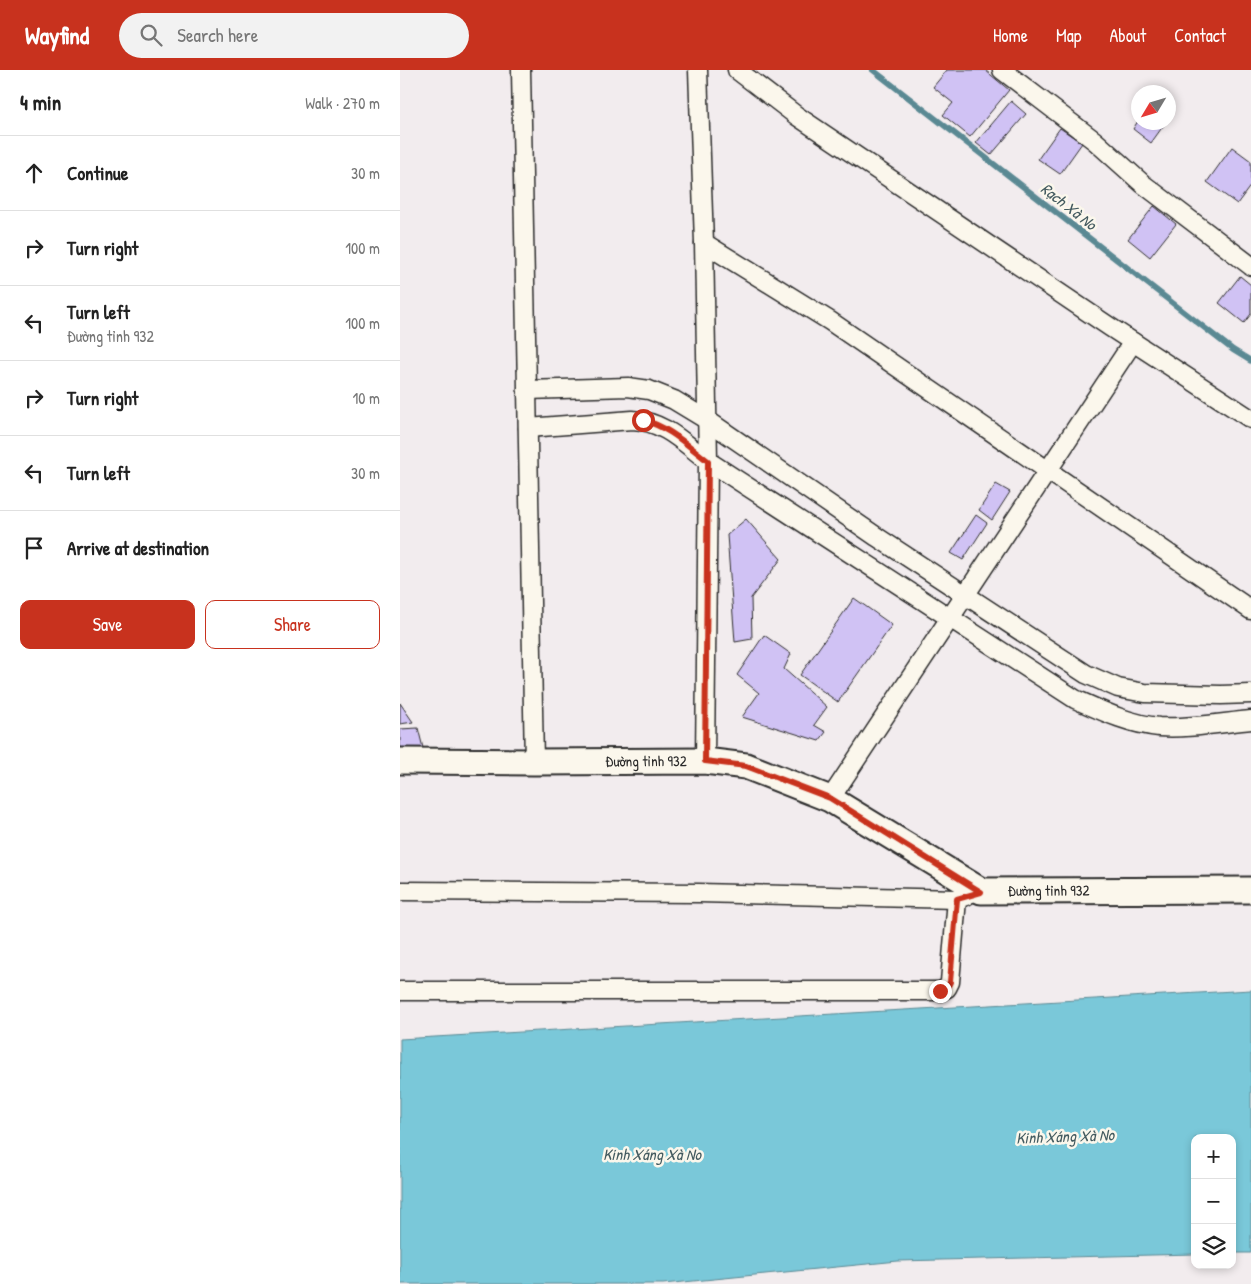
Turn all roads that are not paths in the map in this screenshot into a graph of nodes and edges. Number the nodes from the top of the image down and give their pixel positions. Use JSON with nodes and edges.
{"nodes":[{"id":1,"x":521,"y":70,"type":"edge"},
{"id":2,"x":698,"y":70,"type":"edge"},
{"id":3,"x":737,"y":70,"type":"edge"},
{"id":4,"x":1002,"y":70,"type":"edge"},
{"id":5,"x":704,"y":243,"type":"junction"},
{"id":6,"x":1251,"y":266,"type":"edge"},
{"id":7,"x":1133,"y":342,"type":"junction"},
{"id":8,"x":527,"y":390,"type":"junction"},
{"id":9,"x":1251,"y":419,"type":"edge"},
{"id":10,"x":707,"y":420,"type":"junction"},
{"id":11,"x":528,"y":428,"type":"junction"},
{"id":12,"x":708,"y":461,"type":"junction"},
{"id":13,"x":1048,"y":470,"type":"junction"},
{"id":14,"x":965,"y":595,"type":"junction"},
{"id":15,"x":1251,"y":610,"type":"edge"},
{"id":16,"x":949,"y":618,"type":"junction"},
{"id":17,"x":1251,"y":694,"type":"edge"},
{"id":18,"x":1251,"y":720,"type":"edge"},
{"id":19,"x":400,"y":761,"type":"edge"},
{"id":20,"x":705,"y":761,"type":"junction"},
{"id":21,"x":534,"y":762,"type":"junction"},
{"id":22,"x":830,"y":798,"type":"junction"},
{"id":23,"x":1251,"y":890,"type":"edge"},
{"id":24,"x":400,"y":891,"type":"edge"},
{"id":25,"x":981,"y":892,"type":"junction"},
{"id":26,"x":957,"y":899,"type":"junction"},
{"id":27,"x":400,"y":991,"type":"edge"}],
"edges":[{"from":1,"to":8,"type":"street"},
{"from":2,"to":5,"type":"street"},
{"from":3,"to":7,"type":"street"},
{"from":4,"to":6,"type":"street"},
{"from":5,"to":10,"type":"street"},
{"from":5,"to":13,"type":"street"},
{"from":7,"to":9,"type":"street"},
{"from":7,"to":13,"type":"street"},
{"from":8,"to":10,"type":"street"},
{"from":8,"to":11,"type":"street"},
{"from":10,"to":12,"type":"street"},
{"from":10,"to":14,"type":"street"},
{"from":11,"to":12,"type":"street"},
{"from":11,"to":21,"type":"street"},
{"from":12,"to":16,"type":"street"},
{"from":12,"to":20,"type":"street"},
{"from":13,"to":14,"type":"street"},
{"from":13,"to":15,"type":"street"},
{"from":14,"to":16,"type":"street"},
{"from":14,"to":17,"type":"street"},
{"from":16,"to":18,"type":"street"},
{"from":16,"to":22,"type":"street"},
{"from":19,"to":21,"type":"main road","name":"Đường tỉnh 932"},
{"from":20,"to":21,"type":"main road","name":"Đường tỉnh 932"},
{"from":20,"to":22,"type":"main road","name":"Đường tỉnh 932"},
{"from":22,"to":25,"type":"main road","name":"Đường tỉnh 932"},
{"from":23,"to":25,"type":"main road","name":"Đường tỉnh 932"},
{"from":24,"to":26,"type":"street"},
{"from":25,"to":26,"type":"street"},
{"from":26,"to":27,"type":"street"}]}
